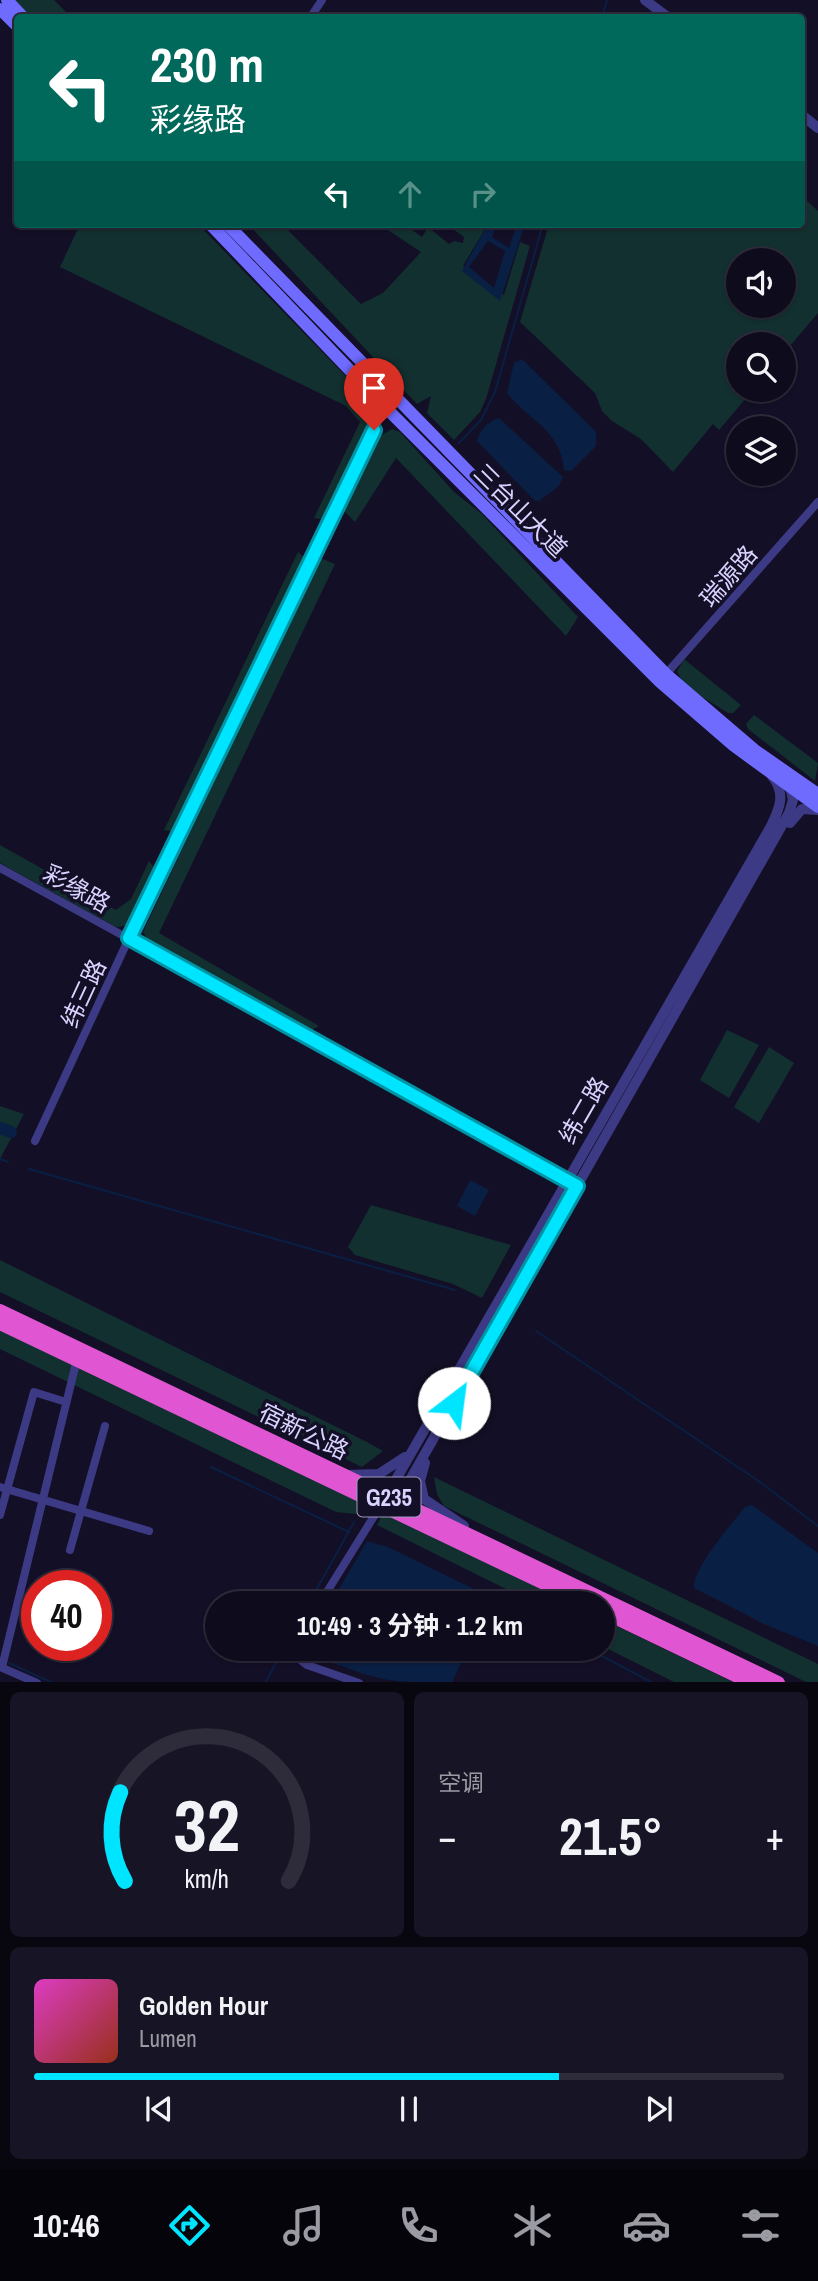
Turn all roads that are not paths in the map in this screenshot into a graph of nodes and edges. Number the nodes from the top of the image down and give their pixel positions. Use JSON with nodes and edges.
{"nodes":[{"id":1,"x":7,"y":0,"type":"edge"},
{"id":2,"x":645,"y":0,"type":"edge"},
{"id":3,"x":0,"y":9,"type":"edge"},
{"id":4,"x":20,"y":14,"type":"edge"},
{"id":5,"x":663,"y":14,"type":"edge"},
{"id":6,"x":14,"y":23,"type":"edge"},
{"id":7,"x":214,"y":228,"type":"edge"},
{"id":8,"x":231,"y":228,"type":"edge"},
{"id":9,"x":385,"y":407,"type":"junction"},
{"id":10,"x":818,"y":502,"type":"edge"},
{"id":11,"x":666,"y":674,"type":"junction"},
{"id":12,"x":774,"y":770,"type":"junction"},
{"id":13,"x":791,"y":788,"type":"junction"},
{"id":14,"x":818,"y":794,"type":"edge"},
{"id":15,"x":818,"y":809,"type":"edge"},
{"id":16,"x":0,"y":868,"type":"edge"},
{"id":17,"x":744,"y":892,"type":"junction"},
{"id":18,"x":129,"y":938,"type":"junction"},
{"id":19,"x":35,"y":1141,"type":"dead end"},
{"id":20,"x":572,"y":1183,"type":"junction"},
{"id":21,"x":0,"y":1311,"type":"edge"},
{"id":22,"x":0,"y":1323,"type":"edge"},
{"id":23,"x":78,"y":1354,"type":"junction"},
{"id":24,"x":66,"y":1402,"type":"junction"},
{"id":25,"x":433,"y":1414,"type":"junction"},
{"id":26,"x":104,"y":1426,"type":"dead end"},
{"id":27,"x":437,"y":1434,"type":"junction"},
{"id":28,"x":342,"y":1474,"type":"junction"},
{"id":29,"x":3,"y":1488,"type":"edge"},
{"id":30,"x":43,"y":1499,"type":"junction"},
{"id":31,"x":389,"y":1501,"type":"junction"},
{"id":32,"x":80,"y":1510,"type":"junction"},
{"id":33,"x":0,"y":1515,"type":"edge"},
{"id":34,"x":149,"y":1531,"type":"dead end"},
{"id":35,"x":70,"y":1550,"type":"dead end"},
{"id":36,"x":530,"y":1564,"type":"junction"},
{"id":37,"x":328,"y":1591,"type":"edge"},
{"id":38,"x":563,"y":1591,"type":"edge"},
{"id":39,"x":615,"y":1617,"type":"edge"},
{"id":40,"x":302,"y":1661,"type":"edge"},
{"id":41,"x":1,"y":1667,"type":"edge"},
{"id":42,"x":37,"y":1682,"type":"edge"},
{"id":43,"x":359,"y":1682,"type":"edge"},
{"id":44,"x":752,"y":1682,"type":"edge"},
{"id":45,"x":778,"y":1682,"type":"edge"}],
"edges":[{"from":1,"to":4,"type":"main road"},
{"from":2,"to":5,"type":"street"},
{"from":3,"to":6,"type":"main road"},
{"from":7,"to":9,"type":"main road","name":"三台山大道"},
{"from":8,"to":11,"type":"main road","name":"三台山大道"},
{"from":9,"to":12,"type":"main road","name":"三台山大道"},
{"from":9,"to":18,"type":"street","name":"纬三路"},
{"from":10,"to":11,"type":"street","name":"瑞源路"},
{"from":11,"to":12,"type":"main road","name":"三台山大道"},
{"from":12,"to":13,"type":"main road","name":"三台山大道"},
{"from":12,"to":14,"type":"main road","name":"三台山大道"},
{"from":12,"to":20,"type":"street","name":"纬二路"},
{"from":13,"to":15,"type":"main road","name":"三台山大道"},
{"from":13,"to":17,"type":"street","name":"纬二路"},
{"from":15,"to":17,"type":"street"},
{"from":16,"to":18,"type":"street","name":"彩缘路"},
{"from":17,"to":20,"type":"street","name":"纬二路"},
{"from":18,"to":19,"type":"street","name":"纬三路"},
{"from":18,"to":20,"type":"street","name":"彩缘路"},
{"from":20,"to":25,"type":"street","name":"纬二路"},
{"from":20,"to":27,"type":"street","name":"纬二路"},
{"from":21,"to":23,"type":"highway","name":"宿新公路","number":"G235"},
{"from":22,"to":23,"type":"highway","name":"宿新公路","number":"G235"},
{"from":23,"to":24,"type":"street"},
{"from":23,"to":28,"type":"highway","name":"宿新公路","number":"G235"},
{"from":23,"to":31,"type":"highway","name":"宿新公路","number":"G235"},
{"from":24,"to":29,"type":"street"},
{"from":24,"to":30,"type":"street"},
{"from":25,"to":28,"type":"street"},
{"from":25,"to":31,"type":"street","name":"纬二路"},
{"from":26,"to":32,"type":"street"},
{"from":27,"to":31,"type":"street","name":"纬二路"},
{"from":27,"to":36,"type":"street"},
{"from":28,"to":31,"type":"highway","name":"宿新公路","number":"G235"},
{"from":29,"to":30,"type":"street"},
{"from":29,"to":33,"type":"street"},
{"from":30,"to":32,"type":"street"},
{"from":30,"to":41,"type":"street"},
{"from":31,"to":36,"type":"highway","name":"宿新公路","number":"G235"},
{"from":31,"to":37,"type":"street"},
{"from":31,"to":38,"type":"highway","name":"宿新公路","number":"G235"},
{"from":32,"to":34,"type":"street"},
{"from":32,"to":35,"type":"street"},
{"from":36,"to":45,"type":"highway","name":"宿新公路","number":"G235"},
{"from":39,"to":44,"type":"highway"},
{"from":40,"to":43,"type":"street"},
{"from":41,"to":42,"type":"street"}]}
